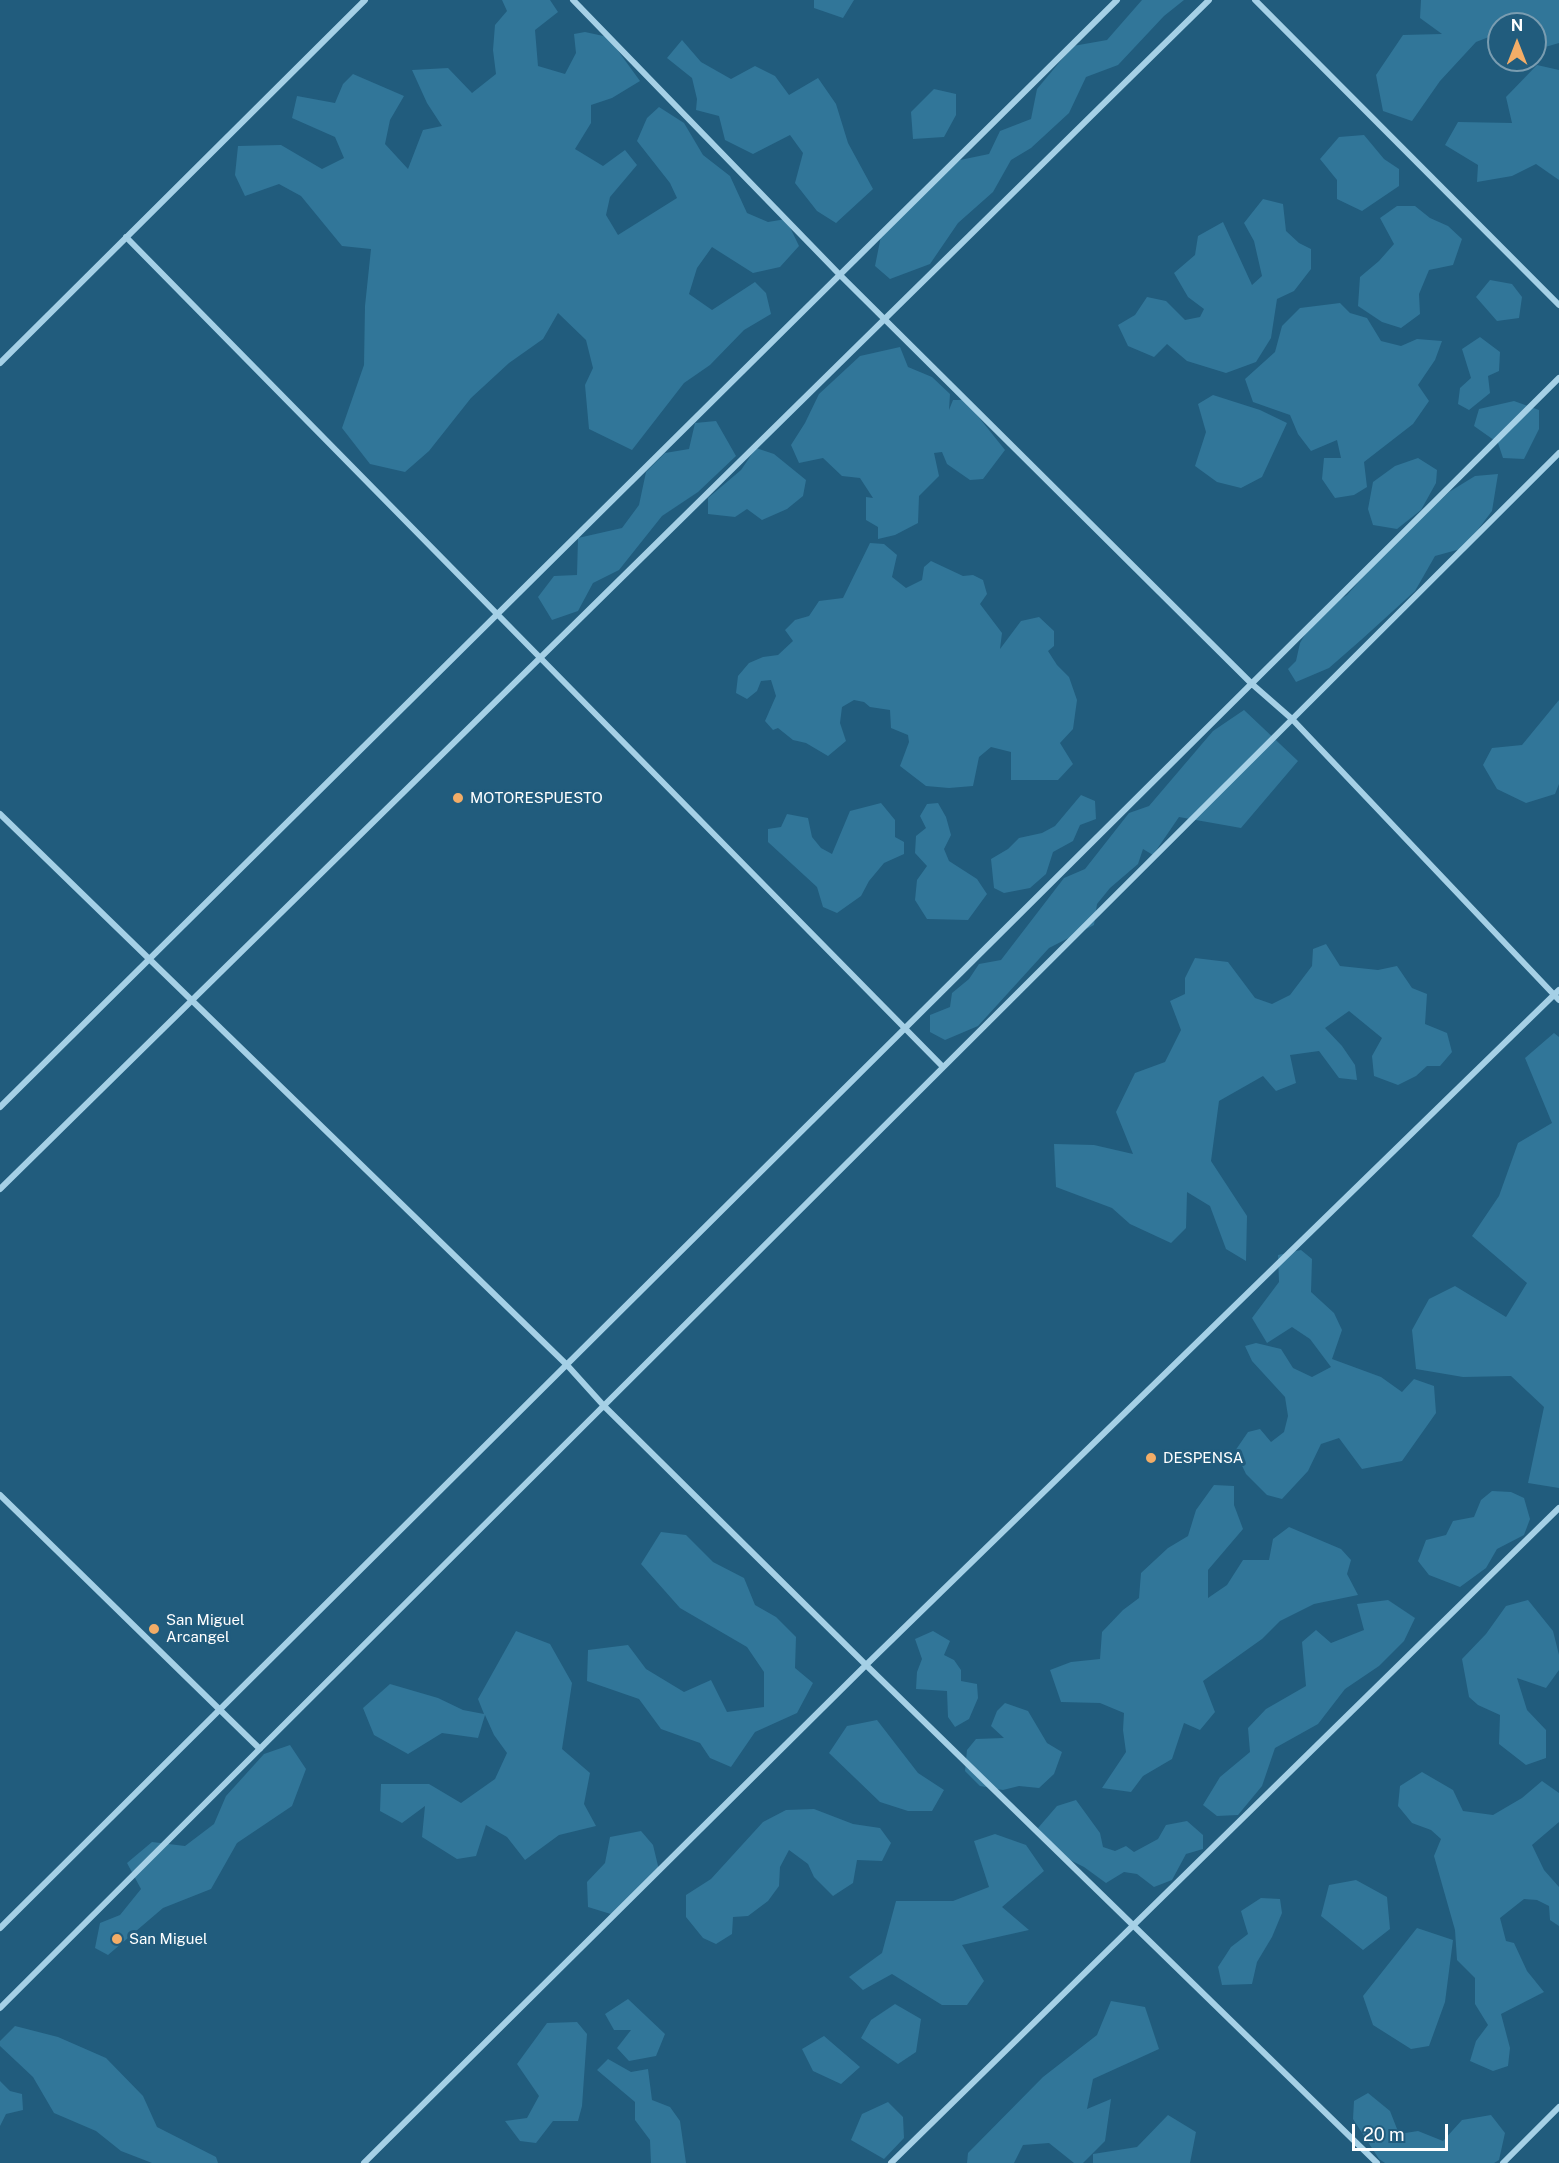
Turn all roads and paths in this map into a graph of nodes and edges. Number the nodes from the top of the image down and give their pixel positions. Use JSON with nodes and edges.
{"nodes":[{"id":1,"x":365,"y":0,"type":"edge"},
{"id":2,"x":573,"y":0,"type":"edge"},
{"id":3,"x":1117,"y":0,"type":"edge"},
{"id":4,"x":1209,"y":0,"type":"edge"},
{"id":5,"x":1255,"y":0,"type":"edge"},
{"id":6,"x":126,"y":237,"type":"junction"},
{"id":7,"x":839,"y":274,"type":"junction"},
{"id":8,"x":1559,"y":305,"type":"edge"},
{"id":9,"x":885,"y":318,"type":"junction"},
{"id":10,"x":0,"y":363,"type":"edge"},
{"id":11,"x":1559,"y":378,"type":"edge"},
{"id":12,"x":1559,"y":453,"type":"edge"},
{"id":13,"x":496,"y":615,"type":"junction"},
{"id":14,"x":539,"y":658,"type":"junction"},
{"id":15,"x":1252,"y":684,"type":"junction"},
{"id":16,"x":1292,"y":719,"type":"junction"},
{"id":17,"x":0,"y":814,"type":"edge"},
{"id":18,"x":150,"y":959,"type":"junction"},
{"id":19,"x":1557,"y":995,"type":"edge"},
{"id":20,"x":191,"y":1001,"type":"junction"},
{"id":21,"x":905,"y":1029,"type":"junction"},
{"id":22,"x":944,"y":1067,"type":"junction"},
{"id":23,"x":0,"y":1107,"type":"edge"},
{"id":24,"x":0,"y":1189,"type":"edge"},
{"id":25,"x":567,"y":1365,"type":"junction"},
{"id":26,"x":604,"y":1406,"type":"junction"},
{"id":27,"x":0,"y":1495,"type":"edge"},
{"id":28,"x":1559,"y":1508,"type":"edge"},
{"id":29,"x":866,"y":1665,"type":"junction"},
{"id":30,"x":220,"y":1710,"type":"junction"},
{"id":31,"x":260,"y":1749,"type":"junction"},
{"id":32,"x":1132,"y":1927,"type":"junction"},
{"id":33,"x":0,"y":1928,"type":"edge"},
{"id":34,"x":0,"y":2008,"type":"edge"},
{"id":35,"x":1559,"y":2107,"type":"edge"},
{"id":36,"x":364,"y":2163,"type":"edge"},
{"id":37,"x":891,"y":2163,"type":"edge"},
{"id":38,"x":1377,"y":2163,"type":"edge"},
{"id":39,"x":1503,"y":2163,"type":"edge"}],
"edges":[{"from":1,"to":6,"type":"street"},
{"from":2,"to":7,"type":"street"},
{"from":3,"to":7,"type":"street"},
{"from":4,"to":9,"type":"street"},
{"from":5,"to":8,"type":"street"},
{"from":6,"to":10,"type":"street"},
{"from":6,"to":13,"type":"street"},
{"from":7,"to":9,"type":"street"},
{"from":7,"to":13,"type":"street"},
{"from":9,"to":14,"type":"street"},
{"from":9,"to":15,"type":"street"},
{"from":11,"to":15,"type":"street"},
{"from":12,"to":16,"type":"street"},
{"from":13,"to":14,"type":"street"},
{"from":13,"to":18,"type":"street"},
{"from":14,"to":20,"type":"street"},
{"from":14,"to":21,"type":"street"},
{"from":15,"to":16,"type":"street"},
{"from":15,"to":21,"type":"street"},
{"from":16,"to":19,"type":"street"},
{"from":16,"to":22,"type":"street"},
{"from":17,"to":18,"type":"street"},
{"from":18,"to":20,"type":"street"},
{"from":18,"to":23,"type":"street"},
{"from":19,"to":29,"type":"street"},
{"from":20,"to":24,"type":"street"},
{"from":20,"to":25,"type":"street"},
{"from":21,"to":22,"type":"street"},
{"from":21,"to":25,"type":"street"},
{"from":22,"to":26,"type":"street"},
{"from":25,"to":26,"type":"street"},
{"from":25,"to":30,"type":"street"},
{"from":26,"to":29,"type":"street"},
{"from":26,"to":31,"type":"street"},
{"from":27,"to":30,"type":"street"},
{"from":28,"to":32,"type":"street"},
{"from":29,"to":32,"type":"street"},
{"from":29,"to":36,"type":"street"},
{"from":30,"to":31,"type":"street"},
{"from":30,"to":33,"type":"street"},
{"from":31,"to":34,"type":"street"},
{"from":32,"to":37,"type":"street"},
{"from":32,"to":38,"type":"street"},
{"from":35,"to":39,"type":"street"}]}
